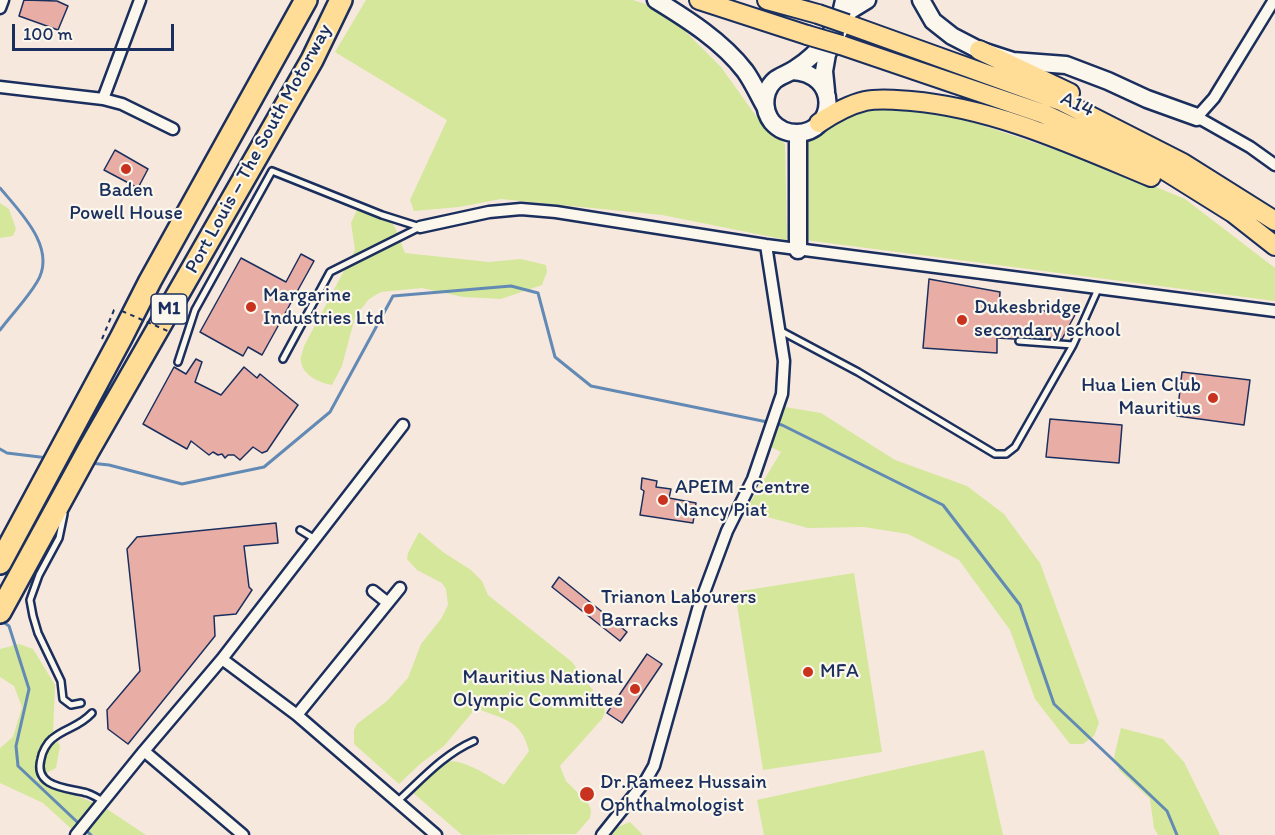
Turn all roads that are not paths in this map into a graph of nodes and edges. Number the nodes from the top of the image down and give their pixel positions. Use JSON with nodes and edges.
{"nodes":[{"id":1,"x":3,"y":0,"type":"edge"},
{"id":2,"x":140,"y":0,"type":"edge"},
{"id":3,"x":292,"y":0,"type":"edge"},
{"id":4,"x":306,"y":0,"type":"edge"},
{"id":5,"x":341,"y":0,"type":"edge"},
{"id":6,"x":352,"y":0,"type":"edge"},
{"id":7,"x":656,"y":0,"type":"edge"},
{"id":8,"x":699,"y":0,"type":"edge"},
{"id":9,"x":766,"y":0,"type":"edge"},
{"id":10,"x":844,"y":0,"type":"edge"},
{"id":11,"x":867,"y":0,"type":"edge"},
{"id":12,"x":921,"y":0,"type":"edge"},
{"id":13,"x":1274,"y":0,"type":"edge"},
{"id":14,"x":0,"y":8,"type":"edge"},
{"id":15,"x":1275,"y":10,"type":"edge"},
{"id":16,"x":979,"y":50,"type":"junction"},
{"id":17,"x":312,"y":60,"type":"junction"},
{"id":18,"x":792,"y":71,"type":"junction"},
{"id":19,"x":257,"y":85,"type":"junction"},
{"id":20,"x":0,"y":87,"type":"edge"},
{"id":21,"x":826,"y":91,"type":"junction"},
{"id":22,"x":103,"y":99,"type":"junction"},
{"id":23,"x":766,"y":108,"type":"junction"},
{"id":24,"x":1202,"y":119,"type":"junction"},
{"id":25,"x":819,"y":123,"type":"junction"},
{"id":26,"x":173,"y":129,"type":"dead end"},
{"id":27,"x":798,"y":133,"type":"junction"},
{"id":28,"x":1183,"y":163,"type":"junction"},
{"id":29,"x":1275,"y":165,"type":"edge"},
{"id":30,"x":1209,"y":198,"type":"junction"},
{"id":31,"x":1275,"y":221,"type":"edge"},
{"id":32,"x":420,"y":227,"type":"junction"},
{"id":33,"x":766,"y":245,"type":"junction"},
{"id":34,"x":1275,"y":246,"type":"edge"},
{"id":35,"x":798,"y":250,"type":"junction"},
{"id":36,"x":1098,"y":289,"type":"junction"},
{"id":37,"x":1275,"y":311,"type":"edge"},
{"id":38,"x":780,"y":330,"type":"junction"},
{"id":39,"x":1019,"y":341,"type":"dead end"},
{"id":40,"x":1073,"y":345,"type":"junction"},
{"id":41,"x":283,"y":359,"type":"dead end"},
{"id":42,"x":178,"y":362,"type":"dead end"},
{"id":43,"x":403,"y":425,"type":"dead end"},
{"id":44,"x":71,"y":483,"type":"junction"},
{"id":45,"x":300,"y":530,"type":"dead end"},
{"id":46,"x":315,"y":539,"type":"junction"},
{"id":47,"x":0,"y":563,"type":"edge"},
{"id":48,"x":400,"y":588,"type":"dead end"},
{"id":49,"x":373,"y":591,"type":"dead end"},
{"id":50,"x":388,"y":603,"type":"junction"},
{"id":51,"x":1,"y":610,"type":"edge"},
{"id":52,"x":222,"y":659,"type":"junction"},
{"id":53,"x":81,"y":703,"type":"dead end"},
{"id":54,"x":92,"y":713,"type":"dead end"},
{"id":55,"x":297,"y":715,"type":"junction"},
{"id":56,"x":474,"y":741,"type":"dead end"},
{"id":57,"x":144,"y":751,"type":"junction"},
{"id":58,"x":397,"y":803,"type":"junction"},
{"id":59,"x":101,"y":805,"type":"junction"},
{"id":60,"x":76,"y":835,"type":"edge"},
{"id":61,"x":243,"y":835,"type":"edge"},
{"id":62,"x":436,"y":835,"type":"edge"},
{"id":63,"x":602,"y":835,"type":"edge"}],
"edges":[{"from":1,"to":14,"type":"street"},
{"from":2,"to":22,"type":"street"},
{"from":3,"to":19,"type":"highway"},
{"from":4,"to":19,"type":"highway","name":"Port Louis – The South Motorway","number":"M1"},
{"from":5,"to":17,"type":"highway","name":"Port Louis – The South Motorway","number":"M1"},
{"from":6,"to":17,"type":"highway"},
{"from":7,"to":23,"type":"street"},
{"from":8,"to":30,"type":"main road","name":"A14","bridge":true},
{"from":9,"to":28,"type":"main road","name":"A14","bridge":true},
{"from":10,"to":18,"type":"street"},
{"from":11,"to":21,"type":"street"},
{"from":12,"to":16,"type":"street"},
{"from":13,"to":24,"type":"street"},
{"from":15,"to":24,"type":"street"},
{"from":16,"to":24,"type":"street"},
{"from":16,"to":28,"type":"main road"},
{"from":17,"to":44,"type":"highway","name":"Port Louis – The South Motorway","number":"M1"},
{"from":18,"to":21,"type":"street"},
{"from":18,"to":23,"type":"street"},
{"from":19,"to":47,"type":"highway","name":"Port Louis – The South Motorway","number":"M1"},
{"from":20,"to":22,"type":"street"},
{"from":21,"to":25,"type":"street"},
{"from":22,"to":26,"type":"street"},
{"from":23,"to":27,"type":"street"},
{"from":24,"to":29,"type":"street"},
{"from":25,"to":27,"type":"street"},
{"from":25,"to":30,"type":"main road"},
{"from":27,"to":35,"type":"street"},
{"from":28,"to":31,"type":"main road","name":"A14"},
{"from":30,"to":34,"type":"main road","name":"A14"},
{"from":32,"to":33,"type":"street"},
{"from":32,"to":41,"type":"lane"},
{"from":32,"to":42,"type":"lane"},
{"from":33,"to":35,"type":"street"},
{"from":33,"to":38,"type":"street"},
{"from":35,"to":36,"type":"street"},
{"from":36,"to":37,"type":"street"},
{"from":36,"to":40,"type":"lane"},
{"from":38,"to":40,"type":"lane"},
{"from":38,"to":63,"type":"street"},
{"from":39,"to":40,"type":"lane"},
{"from":43,"to":46,"type":"street"},
{"from":44,"to":51,"type":"highway","name":"Port Louis – The South Motorway","number":"M1"},
{"from":44,"to":53,"type":"lane"},
{"from":45,"to":46,"type":"lane"},
{"from":46,"to":52,"type":"street"},
{"from":48,"to":50,"type":"street"},
{"from":49,"to":50,"type":"street"},
{"from":50,"to":55,"type":"street"},
{"from":52,"to":55,"type":"street"},
{"from":52,"to":57,"type":"street"},
{"from":54,"to":59,"type":"lane"},
{"from":55,"to":58,"type":"street"},
{"from":56,"to":58,"type":"lane"},
{"from":57,"to":59,"type":"street"},
{"from":57,"to":61,"type":"street"},
{"from":58,"to":62,"type":"street"},
{"from":59,"to":60,"type":"street"}]}
